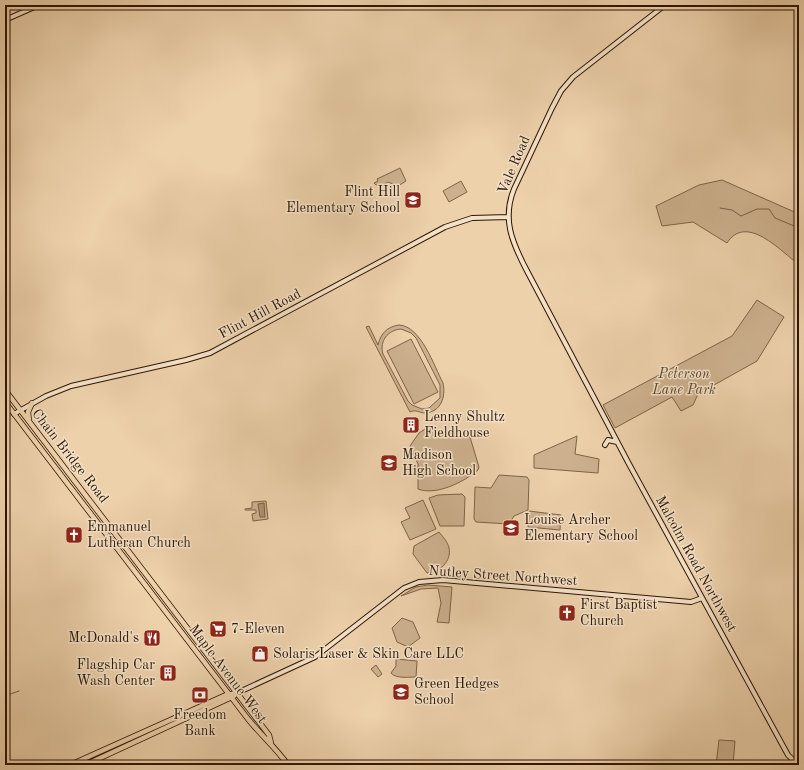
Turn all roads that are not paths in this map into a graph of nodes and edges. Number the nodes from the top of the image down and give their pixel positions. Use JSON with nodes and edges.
{"nodes":[{"id":1,"x":39,"y":5,"type":"edge"},
{"id":2,"x":665,"y":5,"type":"edge"},
{"id":3,"x":5,"y":20,"type":"edge"},
{"id":4,"x":508,"y":217,"type":"junction"},
{"id":5,"x":579,"y":371,"type":"joint"},
{"id":6,"x":5,"y":390,"type":"edge"},
{"id":7,"x":5,"y":402,"type":"edge"},
{"id":8,"x":32,"y":403,"type":"junction"},
{"id":9,"x":20,"y":410,"type":"junction"},
{"id":10,"x":14,"y":414,"type":"junction"},
{"id":11,"x":30,"y":422,"type":"junction"},
{"id":12,"x":617,"y":442,"type":"junction"},
{"id":13,"x":605,"y":445,"type":"dead end"},
{"id":14,"x":702,"y":598,"type":"junction"},
{"id":15,"x":176,"y":611,"type":"joint"},
{"id":16,"x":170,"y":615,"type":"joint"},
{"id":17,"x":237,"y":693,"type":"junction"},
{"id":18,"x":231,"y":696,"type":"junction"},
{"id":19,"x":271,"y":743,"type":"junction"},
{"id":20,"x":70,"y":765,"type":"edge"},
{"id":21,"x":85,"y":765,"type":"edge"},
{"id":22,"x":288,"y":765,"type":"edge"},
{"id":23,"x":798,"y":765,"type":"edge"}],
"edges":[{"from":1,"to":3,"type":"street"},
{"from":2,"to":4,"type":"street","name":"Vale Road"},
{"from":4,"to":5,"type":"street","name":"Vale Road"},
{"from":4,"to":8,"type":"street","name":"Flint Hill Road"},
{"from":5,"to":12,"type":"street","name":"Malcolm Road Northwest"},
{"from":6,"to":9,"type":"main road","name":"Chain Bridge Road"},
{"from":7,"to":10,"type":"main road","name":"Chain Bridge Road"},
{"from":8,"to":9,"type":"street","name":"Flint Hill Road"},
{"from":8,"to":11,"type":"main road"},
{"from":9,"to":10,"type":"street","name":"Flint Hill Road"},
{"from":9,"to":11,"type":"main road","name":"Chain Bridge Road"},
{"from":10,"to":16,"type":"main road","name":"Chain Bridge Road"},
{"from":11,"to":15,"type":"main road","name":"Chain Bridge Road"},
{"from":12,"to":13,"type":"street"},
{"from":12,"to":14,"type":"street","name":"Malcolm Road Northwest"},
{"from":14,"to":17,"type":"street","name":"Nutley Street Northwest"},
{"from":14,"to":23,"type":"street","name":"Malcolm Road Northwest"},
{"from":15,"to":17,"type":"main road","name":"Maple Avenue West"},
{"from":16,"to":18,"type":"main road","name":"Maple Avenue West"},
{"from":17,"to":18,"type":"main road"},
{"from":17,"to":19,"type":"main road","name":"Maple Avenue West"},
{"from":18,"to":19,"type":"main road","name":"Maple Avenue West"},
{"from":18,"to":20,"type":"main road"},
{"from":18,"to":21,"type":"main road"},
{"from":19,"to":22,"type":"main road","name":"Maple Avenue West"}]}
